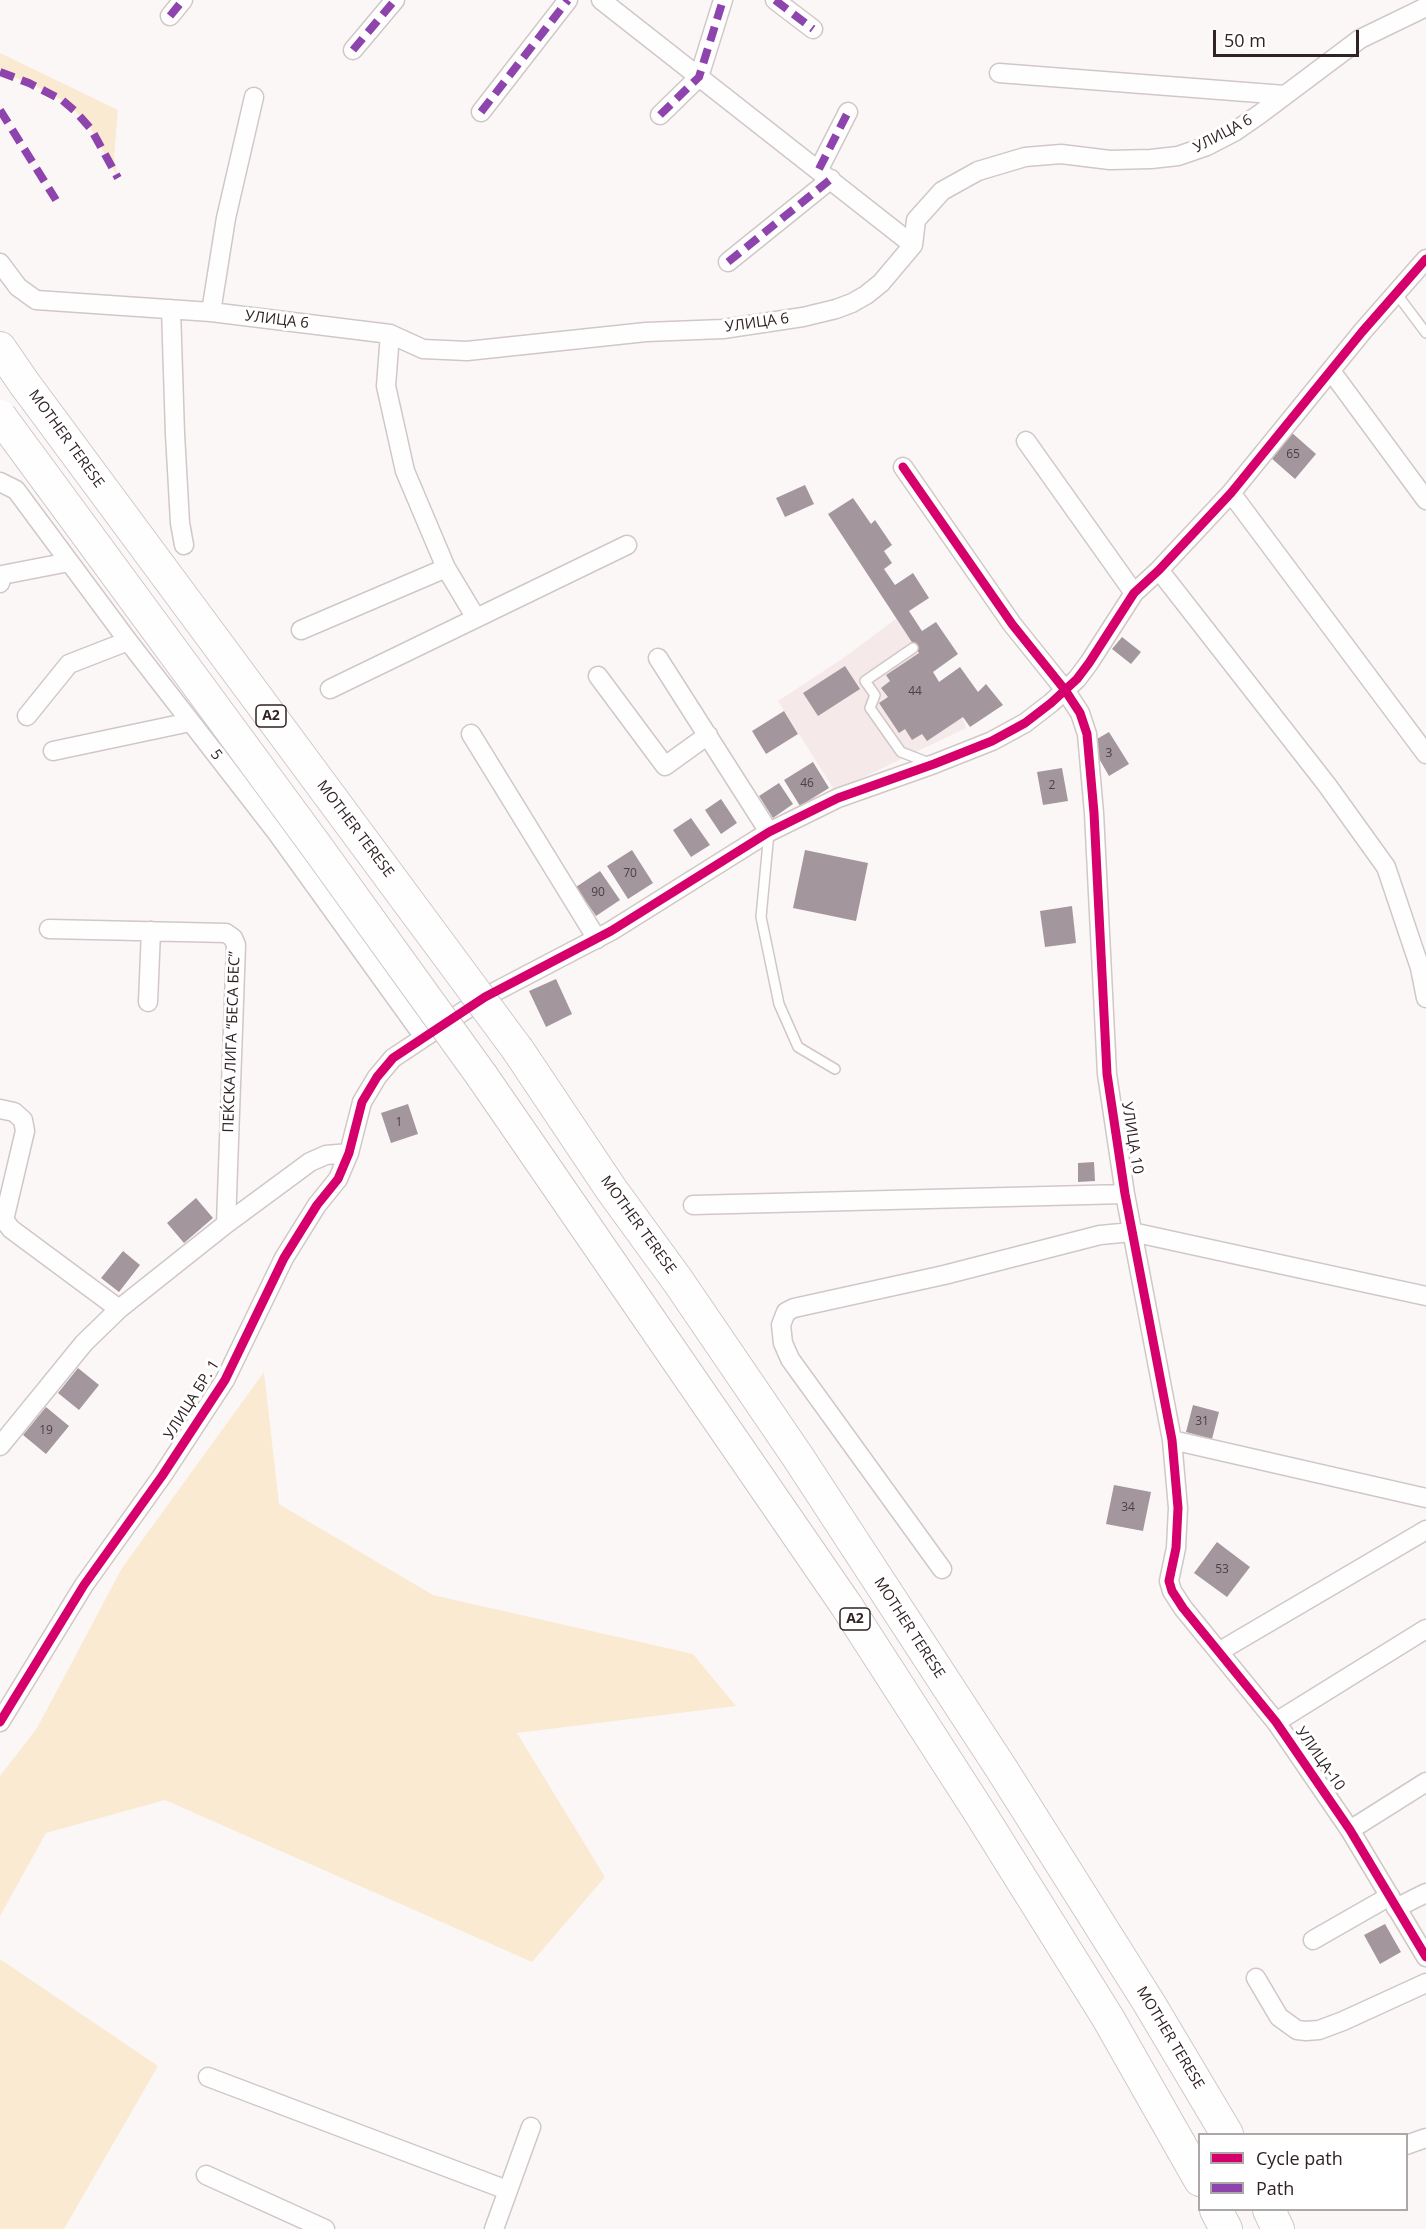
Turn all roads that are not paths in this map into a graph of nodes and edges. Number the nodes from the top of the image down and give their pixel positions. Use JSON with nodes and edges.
{"nodes":[{"id":1,"x":183,"y":0,"type":"edge"},
{"id":2,"x":395,"y":0,"type":"edge"},
{"id":3,"x":568,"y":0,"type":"edge"},
{"id":4,"x":601,"y":0,"type":"edge"},
{"id":5,"x":723,"y":0,"type":"edge"},
{"id":6,"x":776,"y":0,"type":"edge"},
{"id":7,"x":1426,"y":7,"type":"edge"},
{"id":8,"x":170,"y":16,"type":"dead end"},
{"id":9,"x":813,"y":29,"type":"dead end"},
{"id":10,"x":353,"y":50,"type":"dead end"},
{"id":11,"x":999,"y":73,"type":"dead end"},
{"id":12,"x":699,"y":77,"type":"junction"},
{"id":13,"x":1285,"y":95,"type":"junction"},
{"id":14,"x":254,"y":97,"type":"dead end"},
{"id":15,"x":848,"y":111,"type":"dead end"},
{"id":16,"x":481,"y":112,"type":"dead end"},
{"id":17,"x":660,"y":115,"type":"dead end"},
{"id":18,"x":825,"y":174,"type":"junction"},
{"id":19,"x":913,"y":245,"type":"junction"},
{"id":20,"x":1426,"y":259,"type":"edge"},
{"id":21,"x":728,"y":262,"type":"dead end"},
{"id":22,"x":0,"y":263,"type":"edge"},
{"id":23,"x":1396,"y":293,"type":"junction"},
{"id":24,"x":171,"y":309,"type":"junction"},
{"id":25,"x":211,"y":312,"type":"junction"},
{"id":26,"x":1426,"y":333,"type":"edge"},
{"id":27,"x":390,"y":334,"type":"junction"},
{"id":28,"x":0,"y":348,"type":"edge"},
{"id":29,"x":1331,"y":371,"type":"junction"},
{"id":30,"x":0,"y":416,"type":"edge"},
{"id":31,"x":1026,"y":441,"type":"dead end"},
{"id":32,"x":903,"y":467,"type":"dead end"},
{"id":33,"x":5,"y":488,"type":"edge"},
{"id":34,"x":1231,"y":494,"type":"junction"},
{"id":35,"x":1426,"y":500,"type":"edge"},
{"id":36,"x":184,"y":545,"type":"dead end"},
{"id":37,"x":627,"y":545,"type":"dead end"},
{"id":38,"x":69,"y":562,"type":"junction"},
{"id":39,"x":446,"y":568,"type":"junction"},
{"id":40,"x":1159,"y":570,"type":"junction"},
{"id":41,"x":0,"y":584,"type":"edge"},
{"id":42,"x":1134,"y":593,"type":"junction"},
{"id":43,"x":476,"y":618,"type":"junction"},
{"id":44,"x":301,"y":630,"type":"dead end"},
{"id":45,"x":128,"y":641,"type":"junction"},
{"id":46,"x":913,"y":648,"type":"dead end"},
{"id":47,"x":658,"y":658,"type":"dead end"},
{"id":48,"x":598,"y":676,"type":"dead end"},
{"id":49,"x":330,"y":689,"type":"dead end"},
{"id":50,"x":1065,"y":690,"type":"junction"},
{"id":51,"x":27,"y":716,"type":"dead end"},
{"id":52,"x":190,"y":722,"type":"junction"},
{"id":53,"x":471,"y":734,"type":"dead end"},
{"id":54,"x":708,"y":735,"type":"junction"},
{"id":55,"x":53,"y":751,"type":"dead end"},
{"id":56,"x":1426,"y":754,"type":"edge"},
{"id":57,"x":934,"y":764,"type":"junction"},
{"id":58,"x":769,"y":832,"type":"junction"},
{"id":59,"x":49,"y":928,"type":"dead end"},
{"id":60,"x":151,"y":931,"type":"junction"},
{"id":61,"x":597,"y":939,"type":"junction"},
{"id":62,"x":1426,"y":998,"type":"edge"},
{"id":63,"x":148,"y":1002,"type":"dead end"},
{"id":64,"x":424,"y":1037,"type":"junction"},
{"id":65,"x":835,"y":1069,"type":"dead end"},
{"id":66,"x":0,"y":1109,"type":"edge"},
{"id":67,"x":349,"y":1152,"type":"junction"},
{"id":68,"x":1125,"y":1194,"type":"junction"},
{"id":69,"x":693,"y":1205,"type":"dead end"},
{"id":70,"x":226,"y":1224,"type":"junction"},
{"id":71,"x":1132,"y":1232,"type":"junction"},
{"id":72,"x":1426,"y":1296,"type":"edge"},
{"id":73,"x":119,"y":1309,"type":"junction"},
{"id":74,"x":1172,"y":1440,"type":"junction"},
{"id":75,"x":0,"y":1446,"type":"edge"},
{"id":76,"x":1426,"y":1498,"type":"edge"},
{"id":77,"x":1426,"y":1530,"type":"edge"},
{"id":78,"x":942,"y":1569,"type":"dead end"},
{"id":79,"x":1172,"y":1591,"type":"joint"},
{"id":80,"x":1426,"y":1629,"type":"edge"},
{"id":81,"x":1220,"y":1651,"type":"junction"},
{"id":82,"x":0,"y":1722,"type":"edge"},
{"id":83,"x":1276,"y":1722,"type":"junction"},
{"id":84,"x":1426,"y":1782,"type":"edge"},
{"id":85,"x":1350,"y":1830,"type":"junction"},
{"id":86,"x":1426,"y":1893,"type":"edge"},
{"id":87,"x":1393,"y":1902,"type":"junction"},
{"id":88,"x":1313,"y":1940,"type":"dead end"},
{"id":89,"x":1426,"y":1957,"type":"edge"},
{"id":90,"x":1256,"y":1978,"type":"dead end"},
{"id":91,"x":1426,"y":1983,"type":"edge"},
{"id":92,"x":208,"y":2078,"type":"dead end"},
{"id":93,"x":531,"y":2127,"type":"dead end"},
{"id":94,"x":1226,"y":2133,"type":"edge"},
{"id":95,"x":1426,"y":2138,"type":"edge"},
{"id":96,"x":1408,"y":2145,"type":"edge"},
{"id":97,"x":207,"y":2175,"type":"dead end"},
{"id":98,"x":1198,"y":2176,"type":"edge"},
{"id":99,"x":507,"y":2190,"type":"junction"},
{"id":100,"x":1217,"y":2211,"type":"edge"},
{"id":101,"x":1269,"y":2211,"type":"edge"},
{"id":102,"x":326,"y":2229,"type":"edge"},
{"id":103,"x":494,"y":2229,"type":"edge"},
{"id":104,"x":1226,"y":2229,"type":"edge"},
{"id":105,"x":1278,"y":2229,"type":"edge"}],
"edges":[{"from":1,"to":8,"type":"street"},
{"from":2,"to":10,"type":"street"},
{"from":3,"to":16,"type":"street"},
{"from":4,"to":12,"type":"street"},
{"from":5,"to":12,"type":"street"},
{"from":6,"to":9,"type":"street"},
{"from":7,"to":13,"type":"street","name":"УЛИЦА 6"},
{"from":11,"to":13,"type":"street"},
{"from":12,"to":17,"type":"street"},
{"from":12,"to":18,"type":"street"},
{"from":13,"to":19,"type":"street","name":"УЛИЦА 6"},
{"from":14,"to":25,"type":"street"},
{"from":15,"to":18,"type":"street"},
{"from":18,"to":19,"type":"street"},
{"from":18,"to":21,"type":"street"},
{"from":19,"to":27,"type":"street","name":"УЛИЦА 6"},
{"from":20,"to":23,"type":"street","name":"УЛИЦА БР. 1"},
{"from":22,"to":24,"type":"street","name":"УЛИЦА 6"},
{"from":23,"to":26,"type":"lane"},
{"from":23,"to":29,"type":"street","name":"УЛИЦА БР. 1"},
{"from":24,"to":25,"type":"street","name":"УЛИЦА 6"},
{"from":24,"to":36,"type":"street"},
{"from":25,"to":27,"type":"street","name":"УЛИЦА 6"},
{"from":27,"to":39,"type":"street"},
{"from":28,"to":94,"type":"highway","name":"MOTHER TERESE","number":"A2","bridge":true},
{"from":29,"to":34,"type":"street","name":"УЛИЦА БР. 1"},
{"from":29,"to":35,"type":"street"},
{"from":30,"to":98,"type":"highway","number":"A2","bridge":true},
{"from":31,"to":42,"type":"street"},
{"from":32,"to":50,"type":"street","name":"УЛИЦА 10"},
{"from":33,"to":38,"type":"street","name":"5"},
{"from":34,"to":40,"type":"street","name":"УЛИЦА БР. 1"},
{"from":34,"to":56,"type":"street"},
{"from":37,"to":43,"type":"street"},
{"from":38,"to":41,"type":"street"},
{"from":38,"to":45,"type":"street","name":"5"},
{"from":39,"to":43,"type":"street"},
{"from":39,"to":44,"type":"street"},
{"from":40,"to":42,"type":"street","name":"УЛИЦА БР. 1"},
{"from":40,"to":62,"type":"street"},
{"from":42,"to":50,"type":"street","name":"УЛИЦА БР. 1"},
{"from":43,"to":49,"type":"street"},
{"from":45,"to":51,"type":"street"},
{"from":45,"to":52,"type":"street","name":"5"},
{"from":46,"to":57,"type":"lane"},
{"from":47,"to":54,"type":"street"},
{"from":48,"to":54,"type":"street"},
{"from":50,"to":57,"type":"street","name":"УЛИЦА БР. 1"},
{"from":50,"to":68,"type":"street","name":"УЛИЦА 10"},
{"from":52,"to":55,"type":"street"},
{"from":52,"to":64,"type":"street","name":"5"},
{"from":53,"to":61,"type":"street"},
{"from":54,"to":58,"type":"street"},
{"from":57,"to":58,"type":"street","name":"УЛИЦА БР. 1"},
{"from":58,"to":61,"type":"street","name":"УЛИЦА БР. 1"},
{"from":58,"to":65,"type":"lane"},
{"from":59,"to":60,"type":"street","name":"ПЕЌСКА ЛИГА “БЕСА БЕС”"},
{"from":60,"to":63,"type":"street"},
{"from":60,"to":70,"type":"street","name":"ПЕЌСКА ЛИГА “БЕСА БЕС”"},
{"from":61,"to":64,"type":"street","name":"УЛИЦА БР. 1"},
{"from":64,"to":67,"type":"street","name":"УЛИЦА БР. 1"},
{"from":66,"to":73,"type":"street"},
{"from":67,"to":70,"type":"street"},
{"from":67,"to":82,"type":"street","name":"УЛИЦА БР. 1"},
{"from":68,"to":69,"type":"street"},
{"from":68,"to":71,"type":"street","name":"УЛИЦА 10"},
{"from":70,"to":73,"type":"street"},
{"from":71,"to":72,"type":"street"},
{"from":71,"to":74,"type":"street","name":"УЛИЦА 10"},
{"from":71,"to":78,"type":"street"},
{"from":73,"to":75,"type":"street"},
{"from":74,"to":76,"type":"street"},
{"from":74,"to":79,"type":"street","name":"УЛИЦА 10"},
{"from":77,"to":81,"type":"street"},
{"from":79,"to":81,"type":"street","name":"УЛИЦА-10"},
{"from":80,"to":83,"type":"street"},
{"from":81,"to":83,"type":"street","name":"УЛИЦА-10"},
{"from":83,"to":85,"type":"street","name":"УЛИЦА-10"},
{"from":84,"to":85,"type":"street"},
{"from":85,"to":87,"type":"street","name":"УЛИЦА-10"},
{"from":86,"to":87,"type":"street"},
{"from":87,"to":88,"type":"street"},
{"from":87,"to":89,"type":"street","name":"УЛИЦА-10"},
{"from":90,"to":91,"type":"street"},
{"from":92,"to":99,"type":"street"},
{"from":93,"to":99,"type":"street"},
{"from":95,"to":96,"type":"street"},
{"from":97,"to":102,"type":"street"},
{"from":99,"to":103,"type":"street"},
{"from":100,"to":104,"type":"highway"},
{"from":101,"to":105,"type":"highway"}]}
